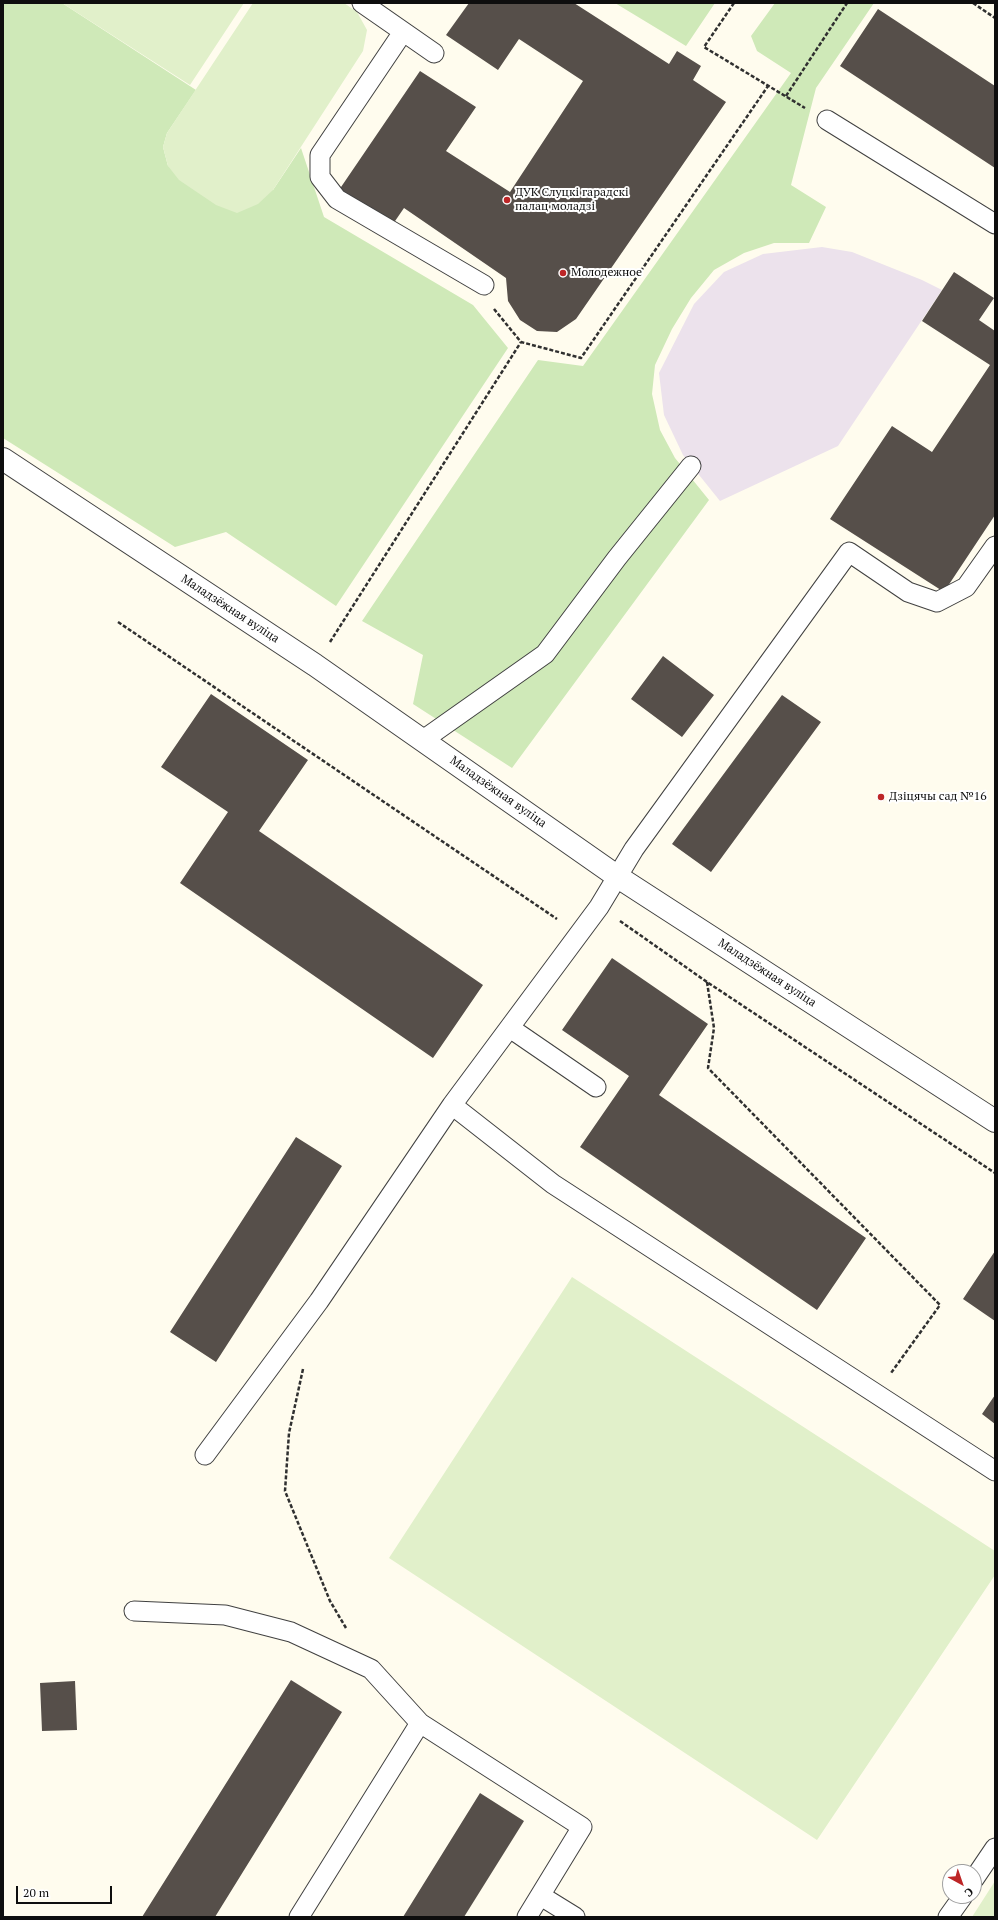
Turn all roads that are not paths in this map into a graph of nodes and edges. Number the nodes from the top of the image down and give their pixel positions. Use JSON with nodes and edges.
{"nodes":[{"id":1,"x":362,"y":3,"type":"edge"},
{"id":2,"x":403,"y":32,"type":"junction"},
{"id":3,"x":434,"y":53,"type":"dead end"},
{"id":4,"x":827,"y":120,"type":"road end"},
{"id":5,"x":995,"y":224,"type":"edge"},
{"id":6,"x":484,"y":285,"type":"road end"},
{"id":7,"x":3,"y":459,"type":"edge"},
{"id":8,"x":691,"y":466,"type":"dead end"},
{"id":9,"x":995,"y":546,"type":"edge"},
{"id":10,"x":423,"y":740,"type":"junction"},
{"id":11,"x":618,"y":876,"type":"junction"},
{"id":12,"x":510,"y":1028,"type":"junction"},
{"id":13,"x":596,"y":1087,"type":"dead end"},
{"id":14,"x":452,"y":1105,"type":"junction"},
{"id":15,"x":995,"y":1121,"type":"edge"},
{"id":16,"x":205,"y":1455,"type":"dead end"},
{"id":17,"x":995,"y":1471,"type":"edge"},
{"id":18,"x":134,"y":1611,"type":"dead end"},
{"id":19,"x":420,"y":1722,"type":"junction"},
{"id":20,"x":995,"y":1848,"type":"edge"},
{"id":21,"x":982,"y":1867,"type":"edge"},
{"id":22,"x":541,"y":1896,"type":"junction"},
{"id":23,"x":957,"y":1904,"type":"edge"},
{"id":24,"x":299,"y":1917,"type":"edge"},
{"id":25,"x":527,"y":1917,"type":"edge"},
{"id":26,"x":575,"y":1917,"type":"edge"},
{"id":27,"x":948,"y":1917,"type":"edge"}],
"edges":[{"from":1,"to":2,"type":"lane"},
{"from":2,"to":3,"type":"lane"},
{"from":2,"to":6,"type":"lane"},
{"from":4,"to":5,"type":"lane"},
{"from":7,"to":10,"type":"street","name":"Маладзёжная вуліца"},
{"from":8,"to":10,"type":"lane"},
{"from":9,"to":11,"type":"lane"},
{"from":10,"to":11,"type":"street","name":"Маладзёжная вуліца"},
{"from":11,"to":12,"type":"lane"},
{"from":11,"to":15,"type":"street","name":"Маладзёжная вуліца"},
{"from":12,"to":13,"type":"lane"},
{"from":12,"to":14,"type":"lane"},
{"from":14,"to":16,"type":"lane"},
{"from":14,"to":17,"type":"lane"},
{"from":18,"to":19,"type":"lane"},
{"from":19,"to":22,"type":"lane"},
{"from":19,"to":24,"type":"lane"},
{"from":20,"to":21,"type":"lane"},
{"from":22,"to":25,"type":"lane"},
{"from":22,"to":26,"type":"lane"},
{"from":23,"to":27,"type":"lane"}]}
